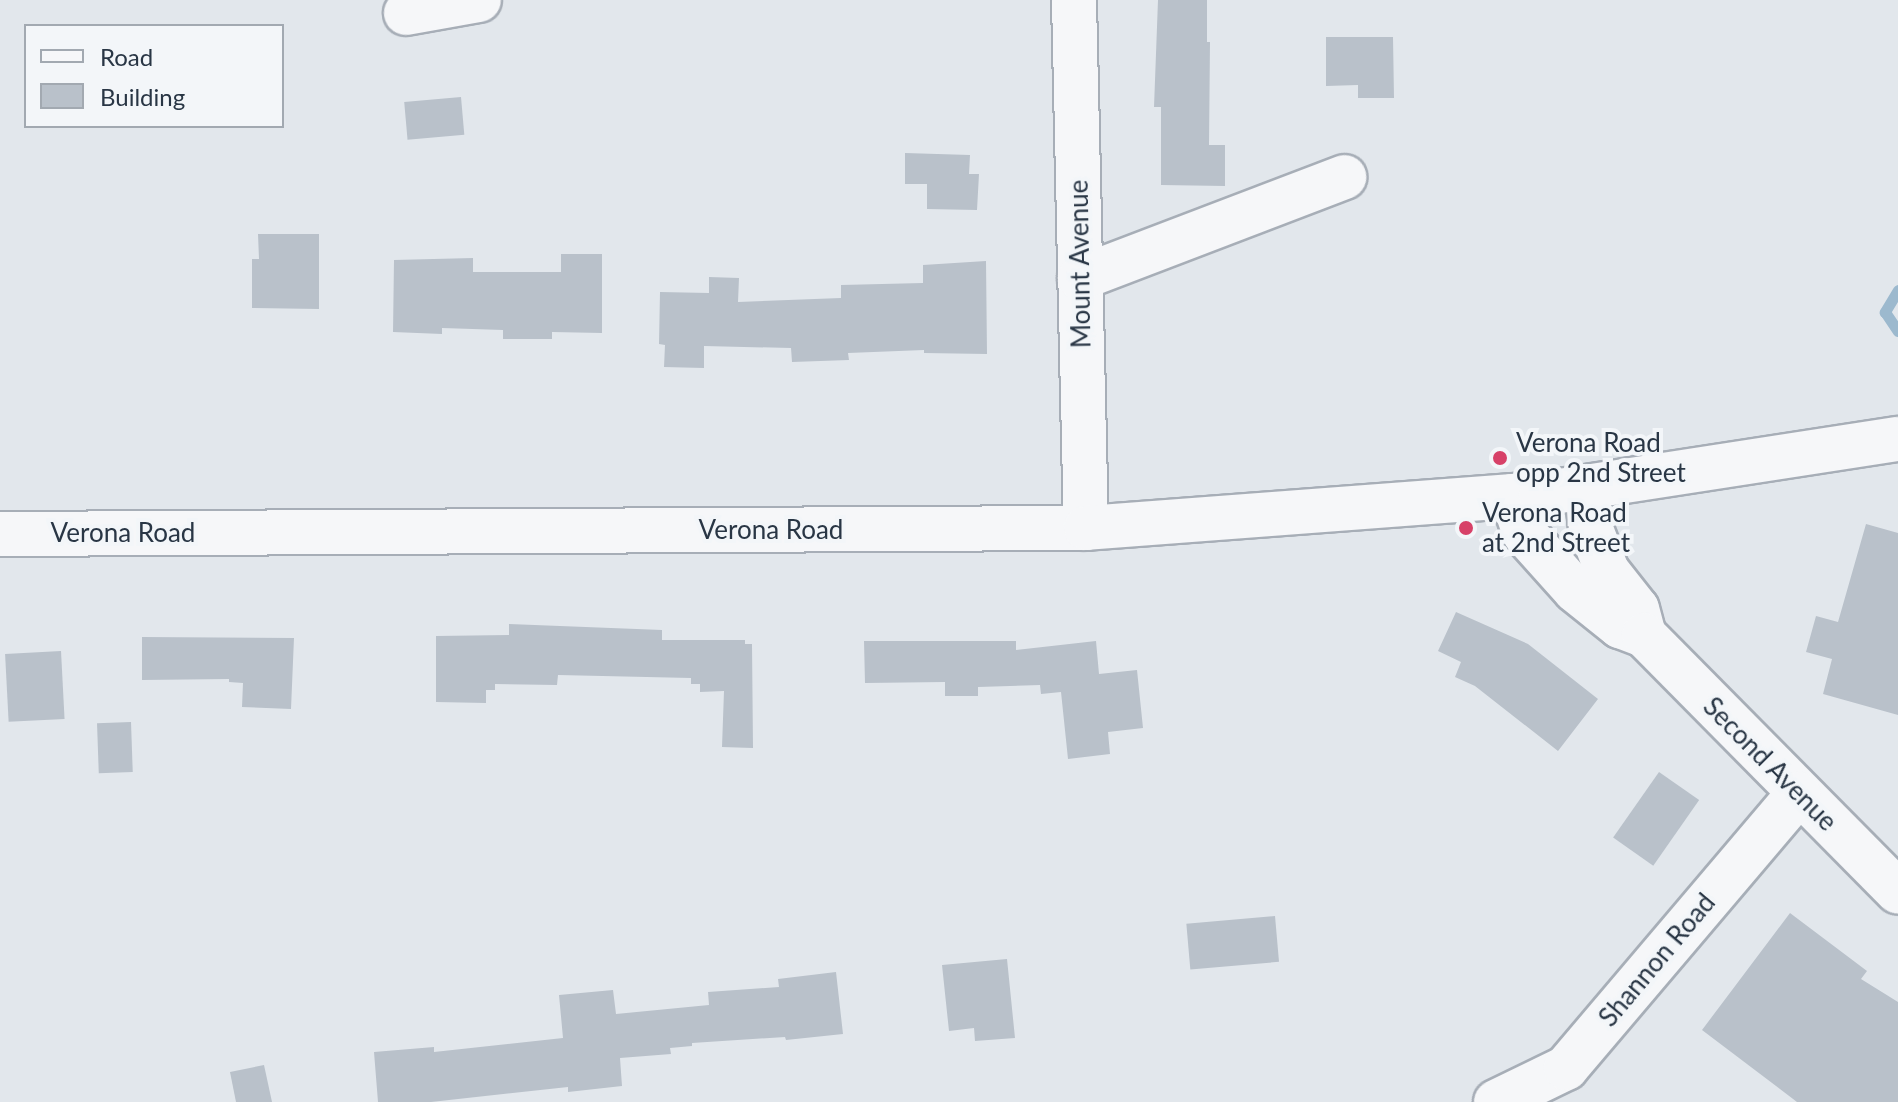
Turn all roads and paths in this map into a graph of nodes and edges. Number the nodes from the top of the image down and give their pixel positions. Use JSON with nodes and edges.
{"nodes":[{"id":1,"x":479,"y":0,"type":"edge"},
{"id":2,"x":1074,"y":0,"type":"edge"},
{"id":3,"x":406,"y":13,"type":"dead end"},
{"id":4,"x":1344,"y":177,"type":"dead end"},
{"id":5,"x":1080,"y":278,"type":"junction"},
{"id":6,"x":1898,"y":439,"type":"edge"},
{"id":7,"x":1587,"y":487,"type":"junction"},
{"id":8,"x":1526,"y":495,"type":"junction"},
{"id":9,"x":1086,"y":528,"type":"junction"},
{"id":10,"x":0,"y":534,"type":"edge"},
{"id":11,"x":1644,"y":635,"type":"junction"},
{"id":12,"x":1798,"y":794,"type":"junction"},
{"id":13,"x":1898,"y":892,"type":"edge"},
{"id":14,"x":1496,"y":1102,"type":"edge"}],
"edges":[{"from":1,"to":3,"type":"street"},
{"from":2,"to":5,"type":"street","name":"Mount Avenue"},
{"from":4,"to":5,"type":"street"},
{"from":5,"to":9,"type":"street","name":"Mount Avenue"},
{"from":6,"to":7,"type":"street","name":"Verona Road"},
{"from":7,"to":8,"type":"street","name":"Verona Road"},
{"from":7,"to":11,"type":"street","name":"Second Avenue"},
{"from":8,"to":9,"type":"street","name":"Verona Road"},
{"from":8,"to":11,"type":"street","name":"Second Avenue"},
{"from":9,"to":10,"type":"street","name":"Verona Road"},
{"from":11,"to":12,"type":"street","name":"Second Avenue"},
{"from":12,"to":13,"type":"street","name":"Second Avenue"},
{"from":12,"to":14,"type":"street","name":"Shannon Road"}]}
